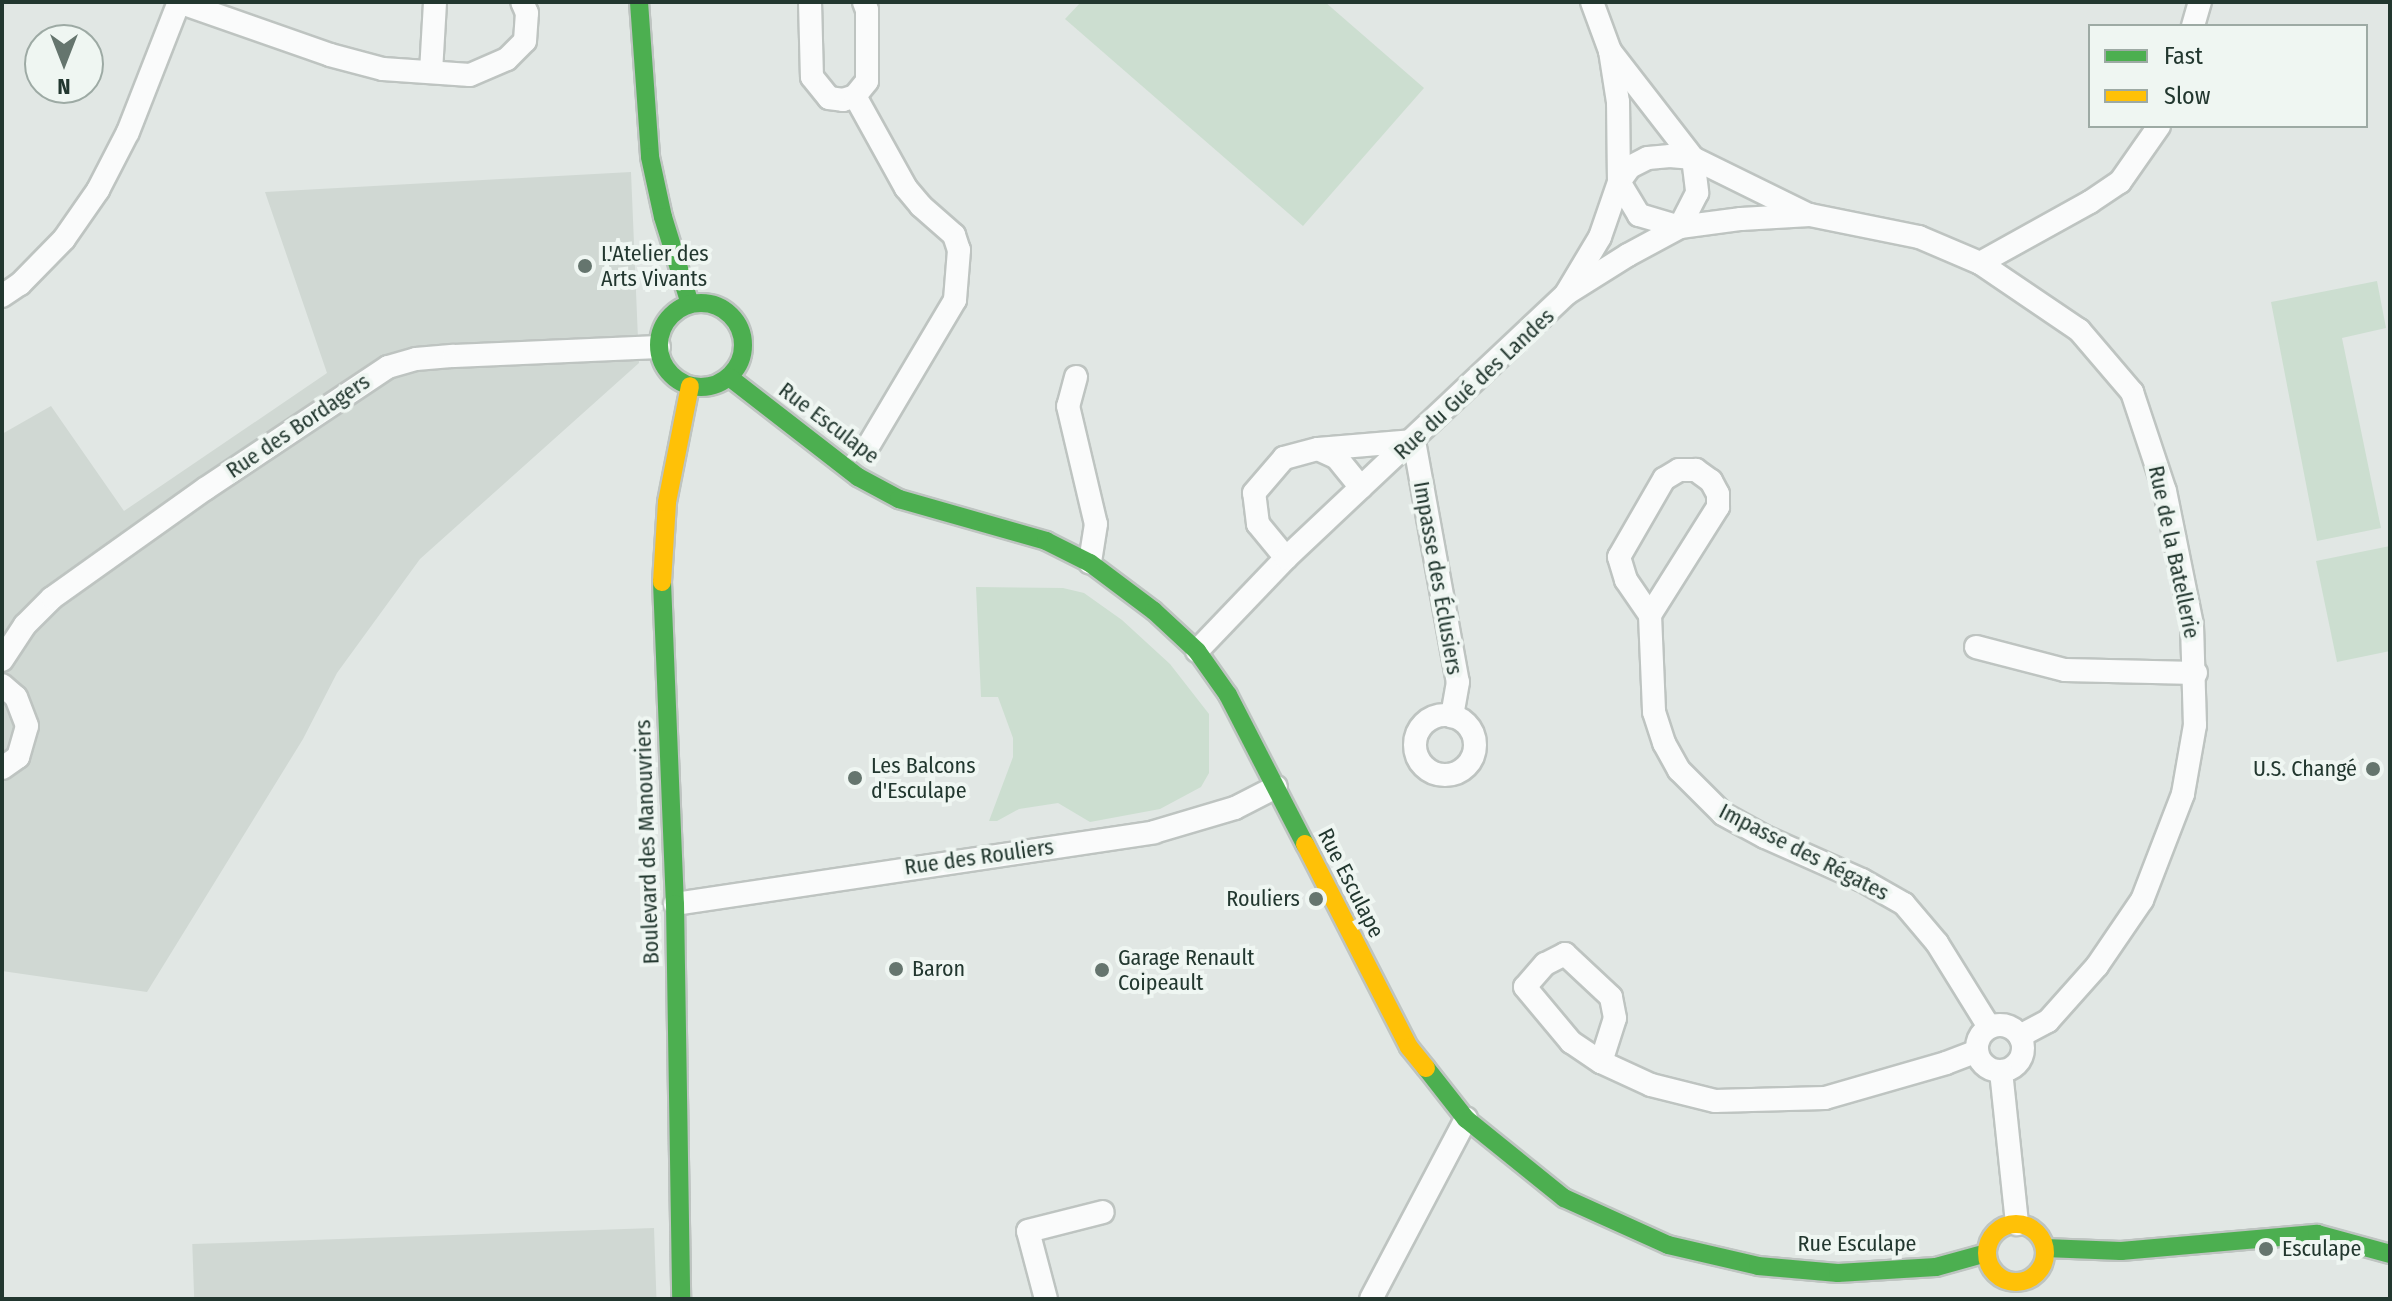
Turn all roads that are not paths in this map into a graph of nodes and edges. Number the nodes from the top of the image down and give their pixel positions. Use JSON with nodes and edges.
{"nodes":[{"id":1,"x":179,"y":2,"type":"edge"},
{"id":2,"x":435,"y":2,"type":"edge"},
{"id":3,"x":522,"y":2,"type":"edge"},
{"id":4,"x":639,"y":2,"type":"edge"},
{"id":5,"x":810,"y":2,"type":"edge"},
{"id":6,"x":864,"y":2,"type":"edge"},
{"id":7,"x":1592,"y":2,"type":"edge"},
{"id":8,"x":2200,"y":2,"type":"edge"},
{"id":9,"x":2194,"y":24,"type":"edge"},
{"id":10,"x":1610,"y":51,"type":"junction"},
{"id":11,"x":431,"y":72,"type":"junction"},
{"id":12,"x":855,"y":96,"type":"junction"},
{"id":13,"x":2158,"y":128,"type":"edge"},
{"id":14,"x":1693,"y":158,"type":"junction"},
{"id":15,"x":1619,"y":182,"type":"junction"},
{"id":16,"x":1810,"y":215,"type":"junction"},
{"id":17,"x":1680,"y":227,"type":"junction"},
{"id":18,"x":1980,"y":263,"type":"junction"},
{"id":19,"x":1566,"y":294,"type":"junction"},
{"id":20,"x":2,"y":296,"type":"edge"},
{"id":21,"x":690,"y":304,"type":"junction"},
{"id":22,"x":659,"y":347,"type":"junction"},
{"id":23,"x":729,"y":377,"type":"junction"},
{"id":24,"x":1076,"y":377,"type":"dead end"},
{"id":25,"x":690,"y":386,"type":"junction"},
{"id":26,"x":1414,"y":441,"type":"junction"},
{"id":27,"x":870,"y":443,"type":"dead end"},
{"id":28,"x":1318,"y":449,"type":"junction"},
{"id":29,"x":1361,"y":488,"type":"junction"},
{"id":30,"x":1286,"y":558,"type":"junction"},
{"id":31,"x":1090,"y":563,"type":"junction"},
{"id":32,"x":1650,"y":615,"type":"junction"},
{"id":33,"x":1976,"y":647,"type":"dead end"},
{"id":34,"x":1197,"y":651,"type":"junction"},
{"id":35,"x":2,"y":660,"type":"edge"},
{"id":36,"x":2196,"y":673,"type":"junction"},
{"id":37,"x":2,"y":685,"type":"edge"},
{"id":38,"x":1452,"y":716,"type":"dead end"},
{"id":39,"x":2,"y":768,"type":"edge"},
{"id":40,"x":1276,"y":787,"type":"junction"},
{"id":41,"x":675,"y":904,"type":"junction"},
{"id":42,"x":1989,"y":1027,"type":"junction"},
{"id":43,"x":2020,"y":1036,"type":"junction"},
{"id":44,"x":1977,"y":1051,"type":"junction"},
{"id":45,"x":1601,"y":1062,"type":"junction"},
{"id":46,"x":2001,"y":1071,"type":"junction"},
{"id":47,"x":1466,"y":1119,"type":"junction"},
{"id":48,"x":1103,"y":1212,"type":"dead end"},
{"id":49,"x":2017,"y":1224,"type":"junction"},
{"id":50,"x":2045,"y":1248,"type":"junction"},
{"id":51,"x":1987,"y":1253,"type":"junction"},
{"id":52,"x":2390,"y":1254,"type":"edge"},
{"id":53,"x":681,"y":1299,"type":"edge"},
{"id":54,"x":1046,"y":1299,"type":"edge"},
{"id":55,"x":1371,"y":1299,"type":"edge"}],
"edges":[{"from":1,"to":11,"type":"street"},
{"from":1,"to":20,"type":"street"},
{"from":2,"to":11,"type":"street"},
{"from":3,"to":11,"type":"street"},
{"from":4,"to":21,"type":"street"},
{"from":5,"to":12,"type":"street"},
{"from":6,"to":12,"type":"street"},
{"from":7,"to":10,"type":"street","name":"Rue de la Batellerie"},
{"from":8,"to":9,"type":"street"},
{"from":10,"to":14,"type":"street","name":"Rue de la Batellerie"},
{"from":10,"to":15,"type":"street","name":"Rue du Gué des Landes"},
{"from":12,"to":27,"type":"street"},
{"from":13,"to":18,"type":"street"},
{"from":14,"to":15,"type":"street"},
{"from":14,"to":16,"type":"street","name":"Rue de la Batellerie"},
{"from":14,"to":17,"type":"street"},
{"from":15,"to":17,"type":"street"},
{"from":15,"to":19,"type":"street","name":"Rue du Gué des Landes"},
{"from":16,"to":17,"type":"street","name":"Rue de la Batellerie"},
{"from":16,"to":18,"type":"street","name":"Rue de la Batellerie"},
{"from":17,"to":19,"type":"street","name":"Rue de la Batellerie"},
{"from":18,"to":36,"type":"street","name":"Rue de la Batellerie"},
{"from":19,"to":26,"type":"street","name":"Rue du Gué des Landes"},
{"from":21,"to":22,"type":"street"},
{"from":21,"to":23,"type":"street"},
{"from":22,"to":25,"type":"street"},
{"from":22,"to":35,"type":"street","name":"Rue des Bordagers"},
{"from":23,"to":25,"type":"street"},
{"from":23,"to":31,"type":"street","name":"Rue Esculape"},
{"from":24,"to":31,"type":"street"},
{"from":25,"to":41,"type":"street","name":"Boulevard des Manouvriers"},
{"from":26,"to":28,"type":"street"},
{"from":26,"to":29,"type":"street","name":"Rue du Gué des Landes"},
{"from":26,"to":38,"type":"street","name":"Impasse des Éclusiers"},
{"from":28,"to":29,"type":"street"},
{"from":28,"to":30,"type":"street"},
{"from":29,"to":30,"type":"street","name":"Rue du Gué des Landes"},
{"from":30,"to":34,"type":"street","name":"Rue du Gué des Landes"},
{"from":31,"to":34,"type":"street","name":"Rue Esculape"},
{"from":32,"to":32,"type":"street"},
{"from":32,"to":42,"type":"street","name":"Impasse des Régates"},
{"from":33,"to":36,"type":"street"},
{"from":34,"to":40,"type":"street","name":"Rue Esculape"},
{"from":36,"to":43,"type":"street","name":"Rue de la Batellerie"},
{"from":37,"to":39,"type":"street"},
{"from":40,"to":41,"type":"street","name":"Rue des Rouliers"},
{"from":40,"to":47,"type":"street","name":"Rue Esculape"},
{"from":41,"to":53,"type":"street","name":"Boulevard des Manouvriers"},
{"from":42,"to":43,"type":"street"},
{"from":42,"to":44,"type":"street"},
{"from":43,"to":46,"type":"street"},
{"from":44,"to":45,"type":"street"},
{"from":44,"to":46,"type":"street"},
{"from":45,"to":45,"type":"street"},
{"from":46,"to":49,"type":"street"},
{"from":47,"to":51,"type":"street","name":"Rue Esculape"},
{"from":47,"to":55,"type":"street"},
{"from":48,"to":54,"type":"street"},
{"from":49,"to":50,"type":"street"},
{"from":49,"to":51,"type":"street"},
{"from":50,"to":51,"type":"street"},
{"from":50,"to":52,"type":"street"}]}
